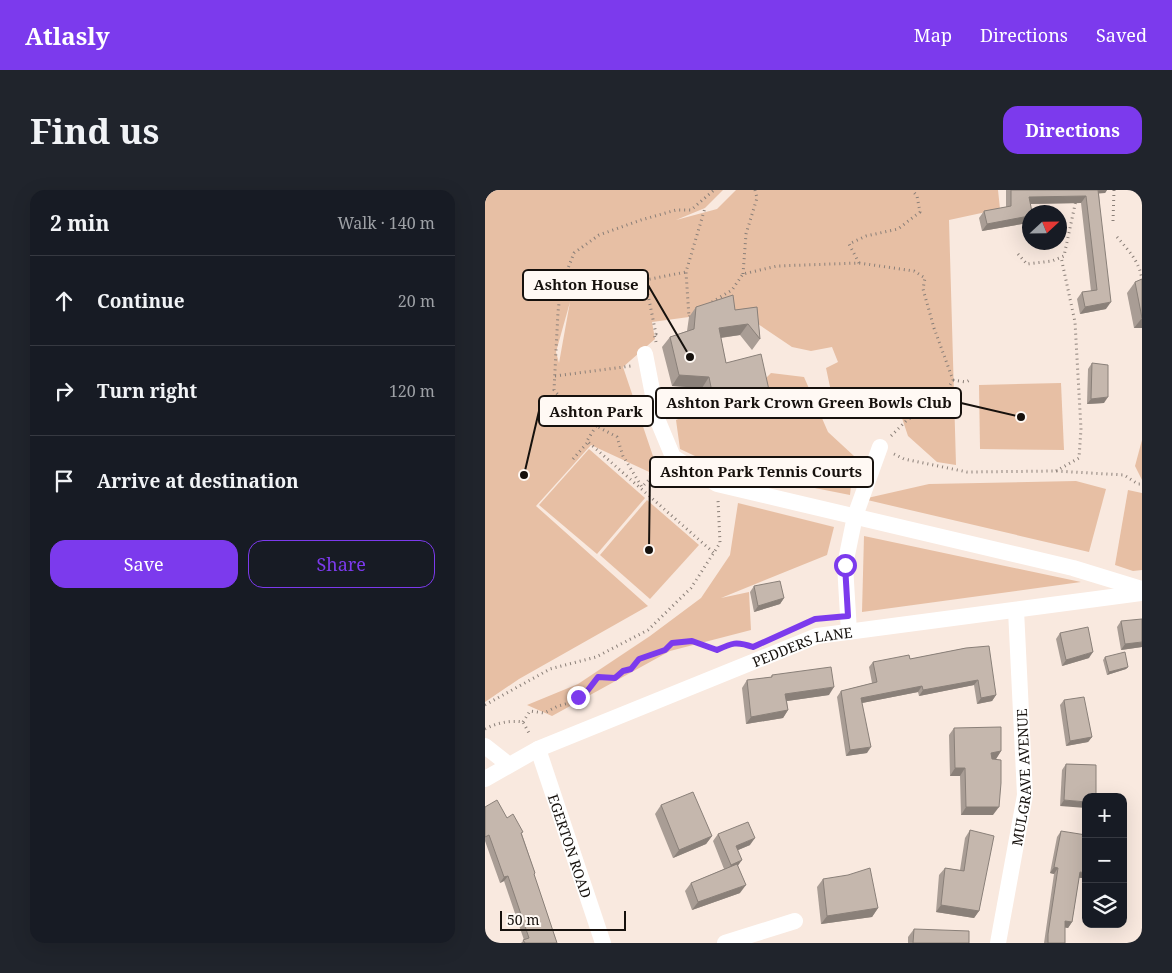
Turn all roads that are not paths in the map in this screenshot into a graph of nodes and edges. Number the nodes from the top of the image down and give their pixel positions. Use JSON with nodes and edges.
{"nodes":[{"id":1,"x":646,"y":358,"type":"road end"},
{"id":2,"x":880,"y":447,"type":"road end"},
{"id":3,"x":855,"y":516,"type":"junction"},
{"id":4,"x":1142,"y":589,"type":"edge"},
{"id":5,"x":1142,"y":593,"type":"edge"},
{"id":6,"x":1016,"y":610,"type":"junction"},
{"id":7,"x":849,"y":632,"type":"junction"},
{"id":8,"x":485,"y":746,"type":"edge"},
{"id":9,"x":538,"y":749,"type":"junction"},
{"id":10,"x":509,"y":765,"type":"junction"},
{"id":11,"x":485,"y":779,"type":"edge"},
{"id":12,"x":795,"y":921,"type":"dead end"},
{"id":13,"x":603,"y":943,"type":"edge"},
{"id":14,"x":725,"y":943,"type":"edge"},
{"id":15,"x":999,"y":943,"type":"edge"}],
"edges":[{"from":1,"to":3,"type":"street"},
{"from":2,"to":3,"type":"street"},
{"from":3,"to":4,"type":"street"},
{"from":3,"to":7,"type":"street"},
{"from":5,"to":6,"type":"street","name":"PEDDERS LANE"},
{"from":6,"to":7,"type":"street","name":"PEDDERS LANE"},
{"from":6,"to":15,"type":"street","name":"MULGRAVE AVENUE"},
{"from":7,"to":9,"type":"street","name":"PEDDERS LANE"},
{"from":8,"to":10,"type":"street"},
{"from":9,"to":10,"type":"street","name":"PEDDERS LANE"},
{"from":9,"to":13,"type":"street","name":"EGERTON ROAD"},
{"from":10,"to":11,"type":"street","name":"PEDDERS LANE"},
{"from":12,"to":14,"type":"street"}]}
